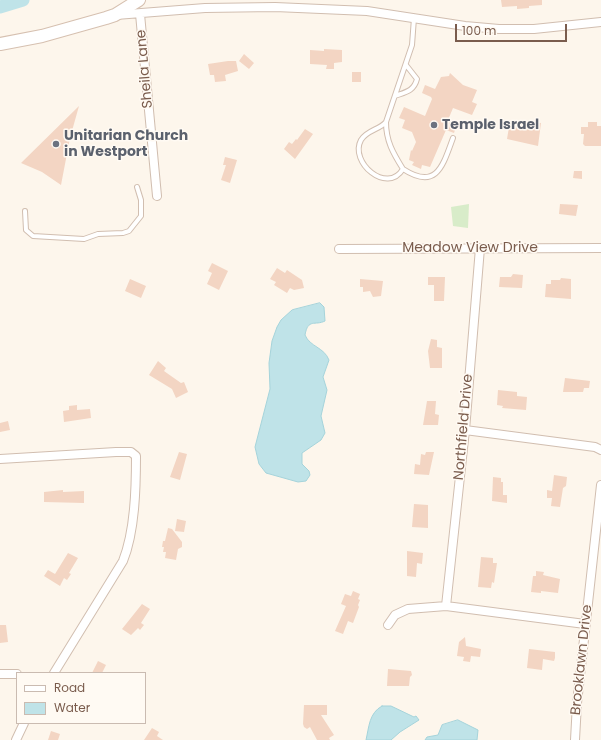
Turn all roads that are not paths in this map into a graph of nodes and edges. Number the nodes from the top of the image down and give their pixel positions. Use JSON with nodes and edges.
{"nodes":[{"id":1,"x":139,"y":0,"type":"edge"},
{"id":2,"x":140,"y":14,"type":"junction"},
{"id":3,"x":115,"y":15,"type":"junction"},
{"id":4,"x":414,"y":17,"type":"junction"},
{"id":5,"x":601,"y":22,"type":"edge"},
{"id":6,"x":0,"y":44,"type":"edge"},
{"id":7,"x":406,"y":65,"type":"junction"},
{"id":8,"x":395,"y":96,"type":"junction"},
{"id":9,"x":386,"y":122,"type":"junction"},
{"id":10,"x":453,"y":138,"type":"dead end"},
{"id":11,"x":403,"y":169,"type":"junction"},
{"id":12,"x":137,"y":187,"type":"dead end"},
{"id":13,"x":157,"y":196,"type":"dead end"},
{"id":14,"x":25,"y":210,"type":"dead end"},
{"id":15,"x":480,"y":248,"type":"junction"},
{"id":16,"x":601,"y":248,"type":"edge"},
{"id":17,"x":339,"y":249,"type":"dead end"},
{"id":18,"x":465,"y":430,"type":"junction"},
{"id":19,"x":601,"y":450,"type":"edge"},
{"id":20,"x":0,"y":459,"type":"edge"},
{"id":21,"x":601,"y":485,"type":"edge"},
{"id":22,"x":446,"y":606,"type":"junction"},
{"id":23,"x":585,"y":624,"type":"junction"},
{"id":24,"x":388,"y":625,"type":"dead end"},
{"id":25,"x":55,"y":672,"type":"edge"},
{"id":26,"x":0,"y":674,"type":"edge"},
{"id":27,"x":16,"y":674,"type":"edge"},
{"id":28,"x":24,"y":724,"type":"edge"},
{"id":29,"x":16,"y":740,"type":"edge"},
{"id":30,"x":575,"y":740,"type":"edge"}],
"edges":[{"from":1,"to":3,"type":"street"},
{"from":2,"to":3,"type":"street"},
{"from":2,"to":4,"type":"street"},
{"from":2,"to":13,"type":"street","name":"Sheila Lane"},
{"from":3,"to":6,"type":"street"},
{"from":4,"to":5,"type":"street"},
{"from":4,"to":7,"type":"lane"},
{"from":7,"to":8,"type":"lane"},
{"from":7,"to":8,"type":"lane"},
{"from":8,"to":9,"type":"lane"},
{"from":9,"to":11,"type":"lane"},
{"from":9,"to":11,"type":"lane"},
{"from":10,"to":11,"type":"lane"},
{"from":12,"to":14,"type":"lane"},
{"from":15,"to":16,"type":"street","name":"Meadow View Drive"},
{"from":15,"to":17,"type":"street","name":"Meadow View Drive"},
{"from":15,"to":18,"type":"street","name":"Northfield Drive"},
{"from":18,"to":19,"type":"street"},
{"from":18,"to":22,"type":"street","name":"Northfield Drive"},
{"from":20,"to":25,"type":"street"},
{"from":21,"to":23,"type":"street","name":"Brooklawn Drive"},
{"from":22,"to":23,"type":"street"},
{"from":22,"to":24,"type":"street"},
{"from":23,"to":30,"type":"street","name":"Brooklawn Drive"},
{"from":26,"to":27,"type":"street"},
{"from":28,"to":29,"type":"street"}]}
